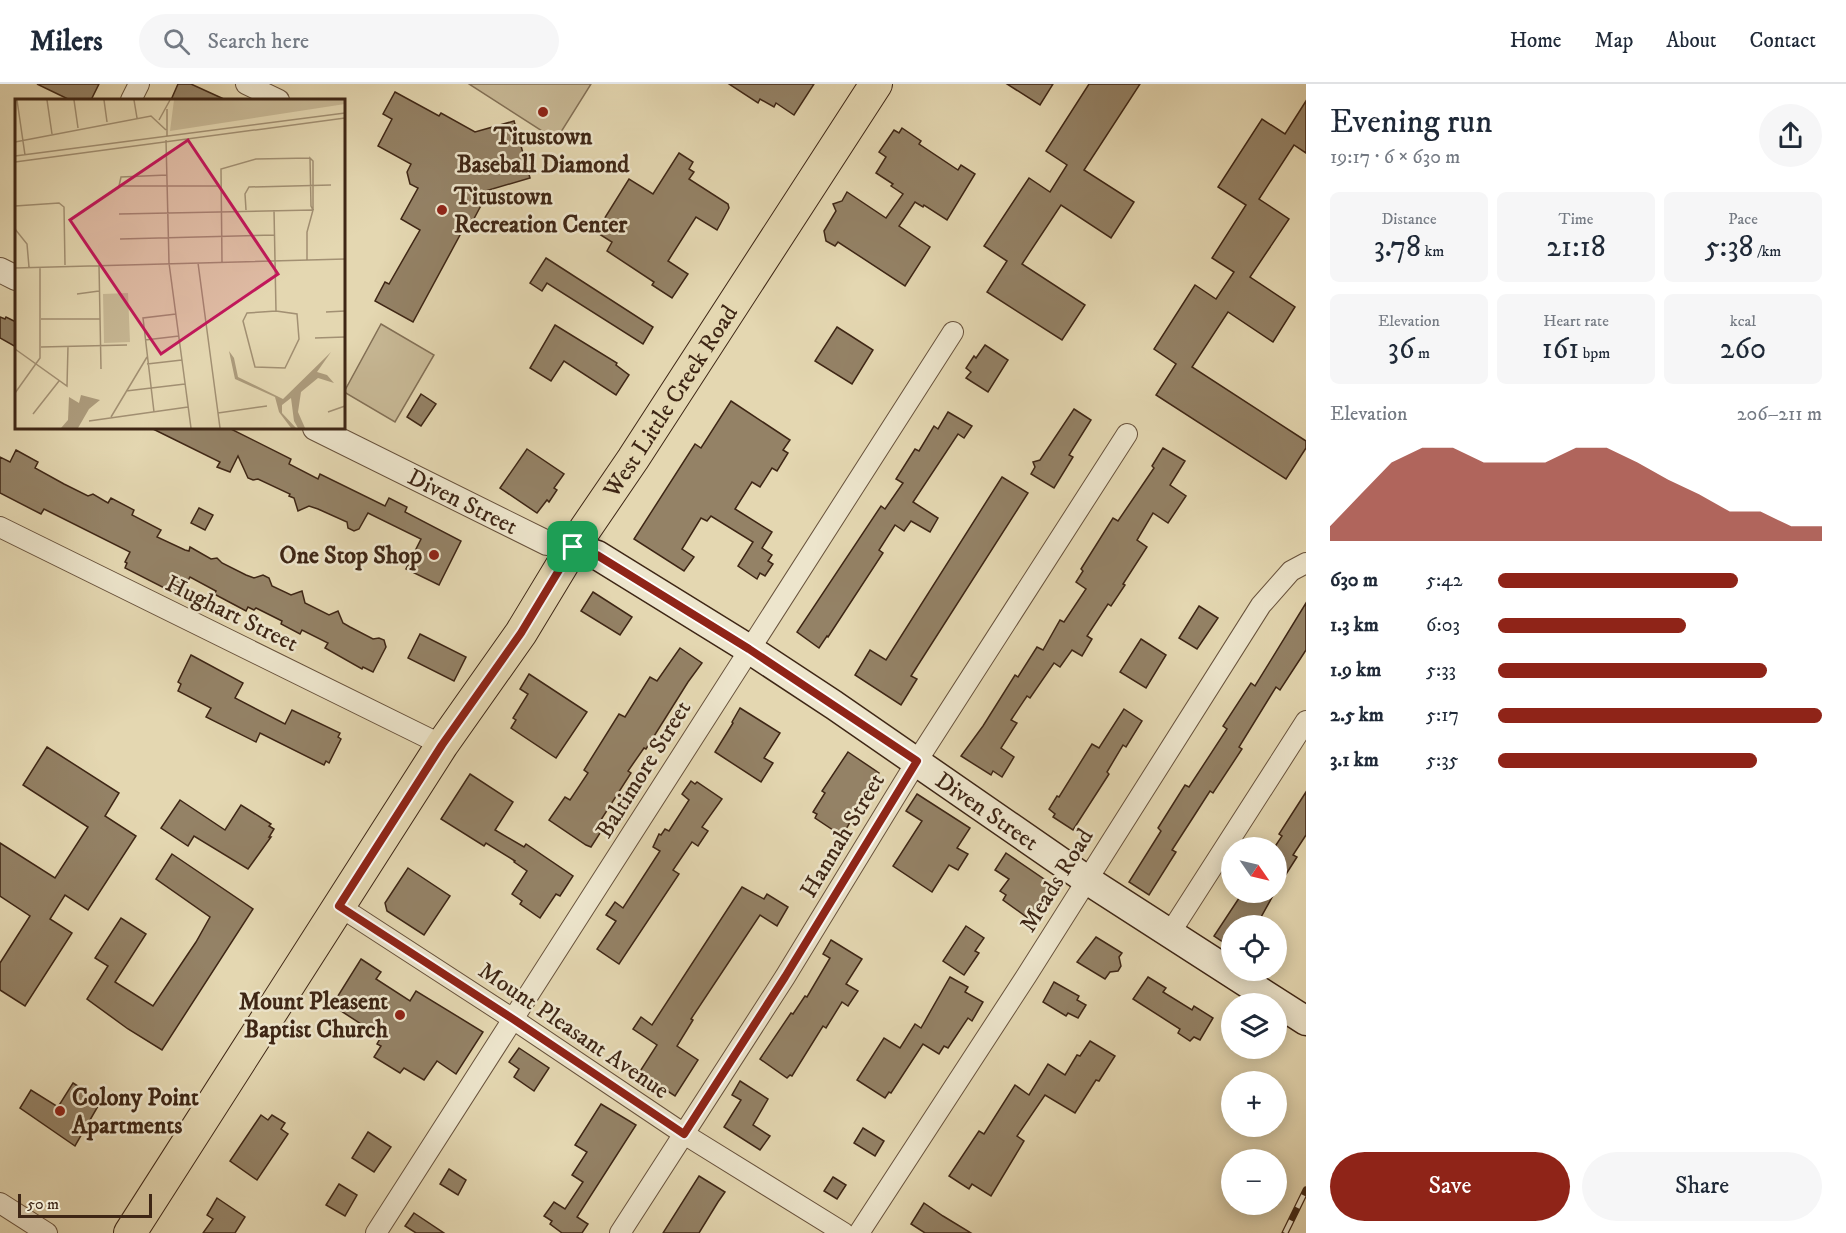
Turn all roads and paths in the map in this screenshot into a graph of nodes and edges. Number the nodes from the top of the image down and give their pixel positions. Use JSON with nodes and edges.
{"nodes":[{"id":1,"x":139,"y":84,"type":"edge"},
{"id":2,"x":246,"y":84,"type":"edge"},
{"id":3,"x":876,"y":84,"type":"edge"},
{"id":4,"x":132,"y":99,"type":"edge"},
{"id":5,"x":277,"y":99,"type":"edge"},
{"id":6,"x":0,"y":270,"type":"edge"},
{"id":7,"x":15,"y":278,"type":"edge"},
{"id":8,"x":953,"y":332,"type":"dead end"},
{"id":9,"x":317,"y":429,"type":"edge"},
{"id":10,"x":1127,"y":434,"type":"dead end"},
{"id":11,"x":0,"y":527,"type":"edge"},
{"id":12,"x":573,"y":547,"type":"junction"},
{"id":13,"x":1306,"y":563,"type":"edge"},
{"id":14,"x":749,"y":649,"type":"junction"},
{"id":15,"x":1306,"y":721,"type":"edge"},
{"id":16,"x":442,"y":745,"type":"junction"},
{"id":17,"x":917,"y":761,"type":"junction"},
{"id":18,"x":1087,"y":880,"type":"junction"},
{"id":19,"x":339,"y":906,"type":"junction"},
{"id":20,"x":1170,"y":933,"type":"junction"},
{"id":21,"x":513,"y":1019,"type":"junction"},
{"id":22,"x":1306,"y":1022,"type":"edge"},
{"id":23,"x":684,"y":1134,"type":"junction"},
{"id":24,"x":0,"y":1203,"type":"edge"},
{"id":25,"x":47,"y":1233,"type":"edge"},
{"id":26,"x":129,"y":1233,"type":"edge"},
{"id":27,"x":376,"y":1233,"type":"edge"},
{"id":28,"x":620,"y":1233,"type":"edge"},
{"id":29,"x":844,"y":1233,"type":"edge"},
{"id":30,"x":859,"y":1233,"type":"edge"}],
"edges":[{"from":1,"to":4,"type":"street"},
{"from":2,"to":5,"type":"street"},
{"from":3,"to":12,"type":"main road","name":"West Little Creek Road"},
{"from":6,"to":7,"type":"street"},
{"from":8,"to":14,"type":"street","name":"Baltimore Street"},
{"from":9,"to":12,"type":"street","name":"Diven Street"},
{"from":10,"to":17,"type":"street","name":"Hannah Street"},
{"from":11,"to":16,"type":"street","name":"Hughart Street"},
{"from":12,"to":14,"type":"main road","name":"Diven Street"},
{"from":12,"to":16,"type":"main road","name":"West Little Creek Road"},
{"from":13,"to":18,"type":"street","name":"Meads Road"},
{"from":14,"to":17,"type":"main road","name":"Diven Street"},
{"from":14,"to":21,"type":"street","name":"Baltimore Street"},
{"from":15,"to":20,"type":"street"},
{"from":16,"to":19,"type":"main road","name":"West Little Creek Road"},
{"from":17,"to":18,"type":"main road","name":"Diven Street"},
{"from":17,"to":23,"type":"street","name":"Hannah Street"},
{"from":18,"to":20,"type":"main road","name":"Diven Street"},
{"from":18,"to":30,"type":"street","name":"Meads Road"},
{"from":19,"to":21,"type":"street","name":"Mount Pleasant Avenue"},
{"from":19,"to":26,"type":"main road","name":"West Little Creek Road"},
{"from":20,"to":22,"type":"main road","name":"Diven Street"},
{"from":21,"to":23,"type":"street","name":"Mount Pleasant Avenue"},
{"from":21,"to":27,"type":"street","name":"Baltimore Street"},
{"from":23,"to":28,"type":"street","name":"Hannah Street"},
{"from":23,"to":29,"type":"street","name":"Mount Pleasant Avenue"},
{"from":24,"to":25,"type":"street"}]}
